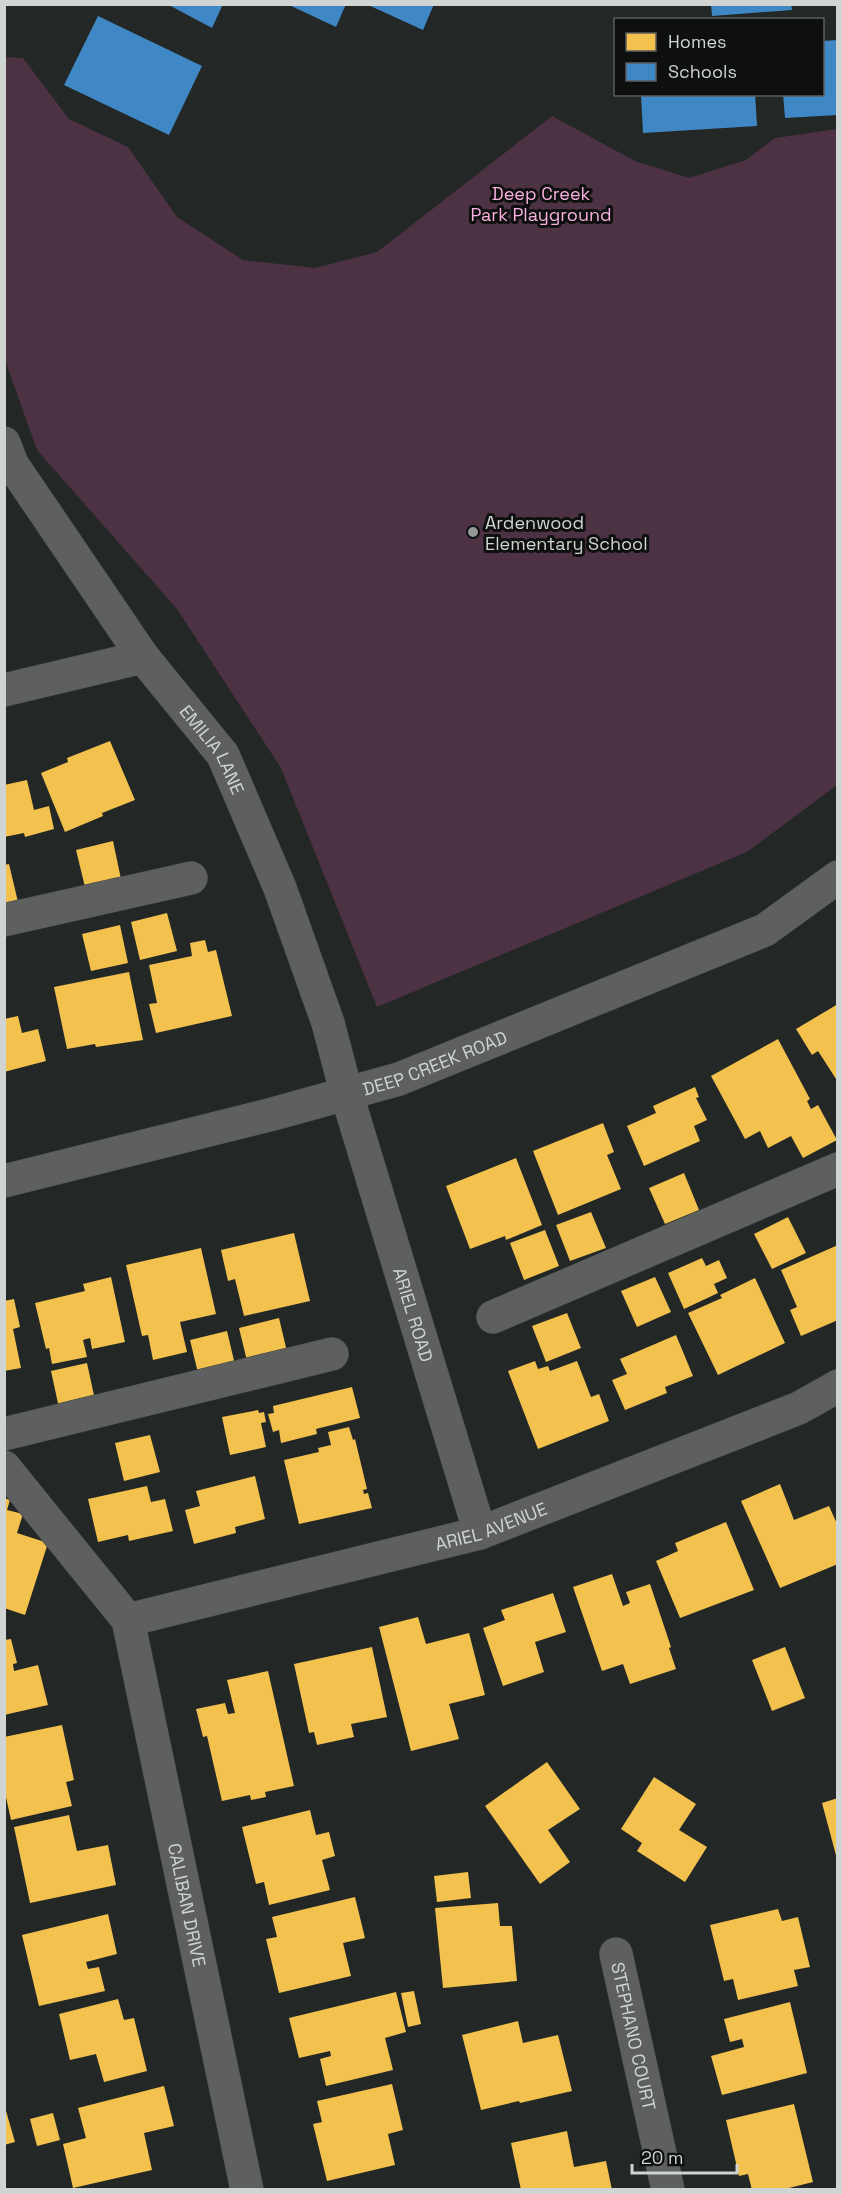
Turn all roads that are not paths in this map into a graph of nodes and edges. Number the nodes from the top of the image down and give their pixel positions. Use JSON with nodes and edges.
{"nodes":[{"id":1,"x":4,"y":443,"type":"edge"},
{"id":2,"x":143,"y":657,"type":"junction"},
{"id":3,"x":4,"y":690,"type":"edge"},
{"id":4,"x":837,"y":877,"type":"edge"},
{"id":5,"x":191,"y":878,"type":"dead end"},
{"id":6,"x":4,"y":920,"type":"edge"},
{"id":7,"x":347,"y":1095,"type":"junction"},
{"id":8,"x":835,"y":1175,"type":"edge"},
{"id":9,"x":4,"y":1181,"type":"edge"},
{"id":10,"x":493,"y":1317,"type":"dead end"},
{"id":11,"x":332,"y":1354,"type":"dead end"},
{"id":12,"x":837,"y":1386,"type":"edge"},
{"id":13,"x":4,"y":1434,"type":"edge"},
{"id":14,"x":4,"y":1467,"type":"edge"},
{"id":15,"x":480,"y":1533,"type":"junction"},
{"id":16,"x":128,"y":1620,"type":"junction"},
{"id":17,"x":616,"y":1954,"type":"dead end"},
{"id":18,"x":247,"y":2190,"type":"edge"},
{"id":19,"x":668,"y":2190,"type":"edge"}],
"edges":[{"from":1,"to":2,"type":"street","name":"EMILIA LANE"},
{"from":2,"to":3,"type":"street"},
{"from":2,"to":7,"type":"street","name":"EMILIA LANE"},
{"from":4,"to":7,"type":"street","name":"DEEP CREEK ROAD"},
{"from":5,"to":6,"type":"street"},
{"from":7,"to":9,"type":"street","name":"DEEP CREEK ROAD"},
{"from":7,"to":15,"type":"street","name":"ARIEL ROAD"},
{"from":8,"to":10,"type":"street"},
{"from":11,"to":13,"type":"street"},
{"from":12,"to":15,"type":"street","name":"ARIEL AVENUE"},
{"from":14,"to":16,"type":"street"},
{"from":15,"to":16,"type":"street","name":"ARIEL AVENUE"},
{"from":16,"to":18,"type":"street","name":"CALIBAN DRIVE"},
{"from":17,"to":19,"type":"street","name":"STEPHANO COURT"}]}
